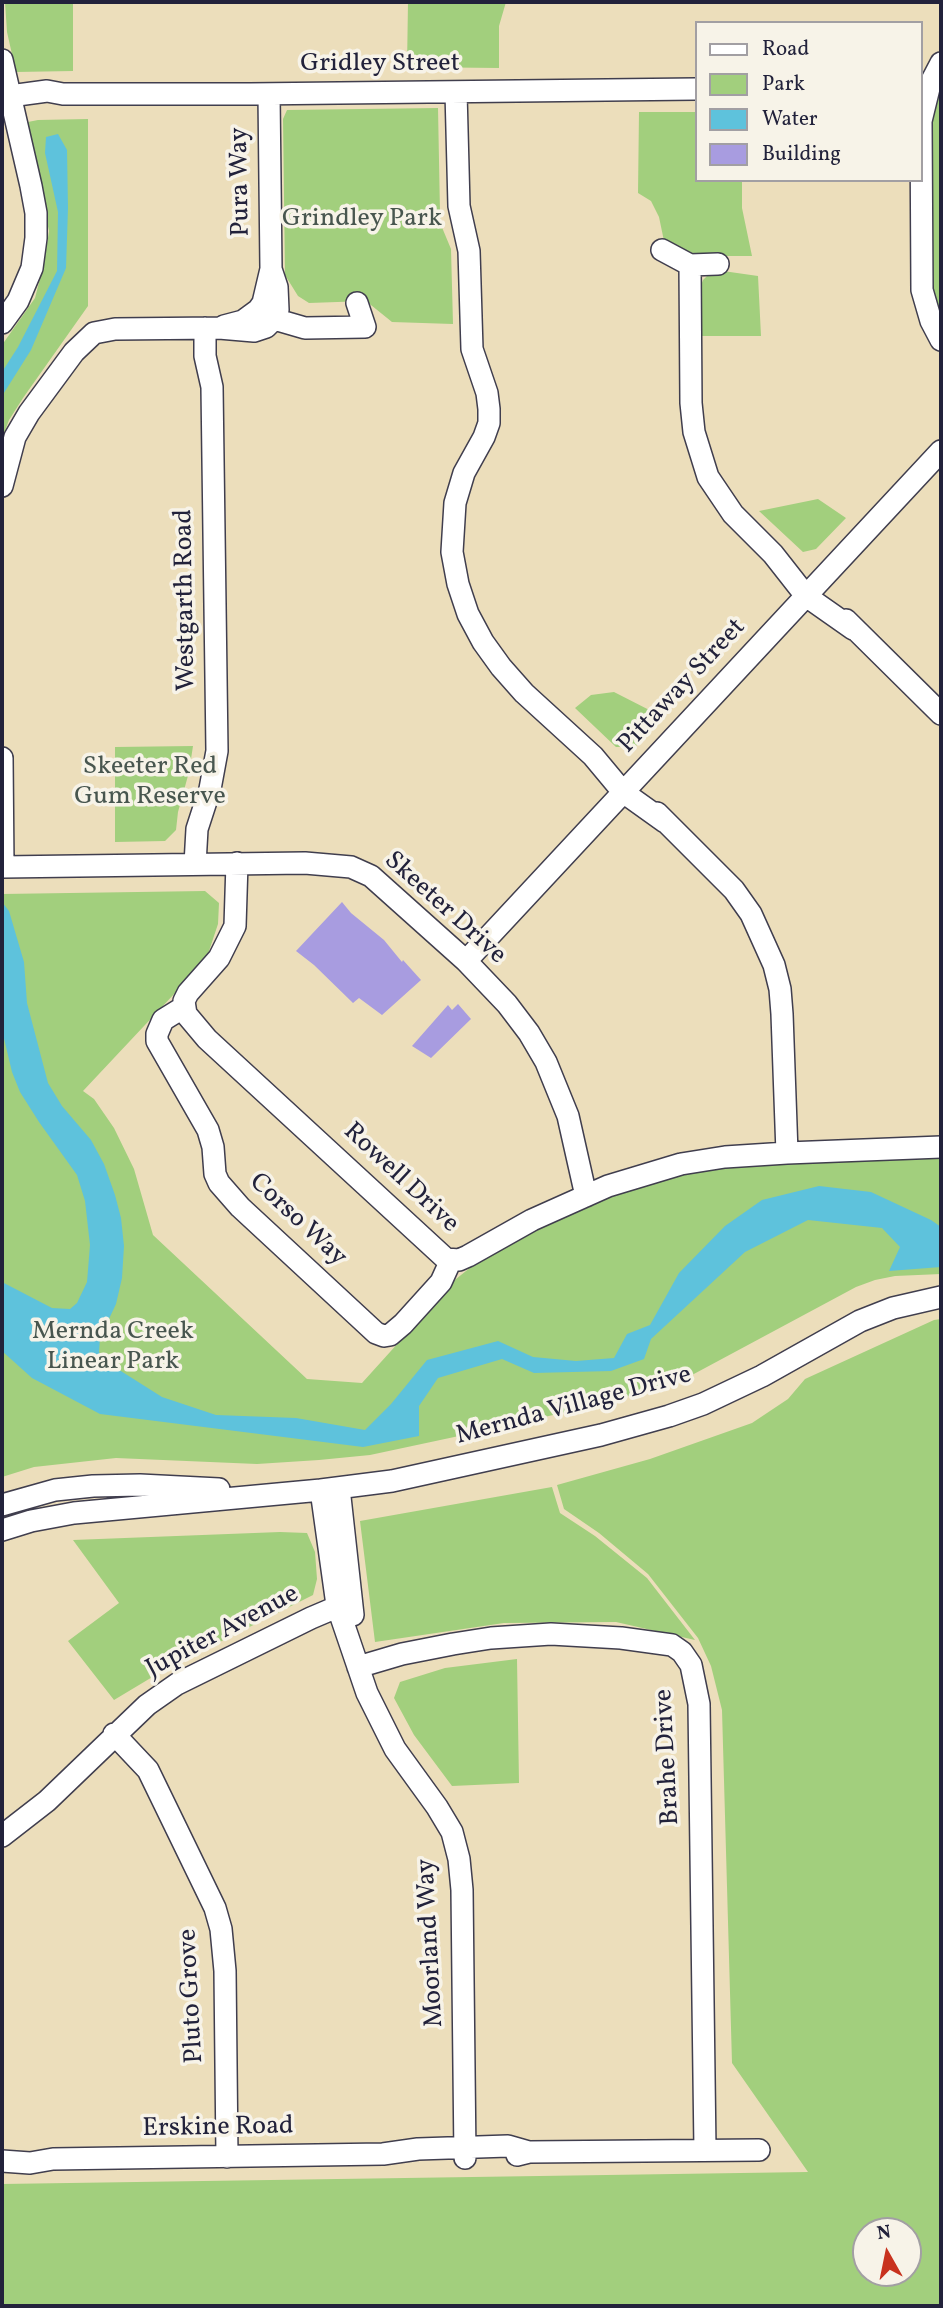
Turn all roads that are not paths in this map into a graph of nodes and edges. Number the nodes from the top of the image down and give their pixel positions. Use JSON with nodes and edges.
{"nodes":[{"id":1,"x":2,"y":60,"type":"edge"},
{"id":2,"x":941,"y":64,"type":"edge"},
{"id":3,"x":925,"y":84,"type":"edge"},
{"id":4,"x":694,"y":89,"type":"edge"},
{"id":5,"x":456,"y":92,"type":"junction"},
{"id":6,"x":269,"y":94,"type":"junction"},
{"id":7,"x":12,"y":105,"type":"junction"},
{"id":8,"x":922,"y":112,"type":"edge"},
{"id":9,"x":921,"y":182,"type":"edge"},
{"id":10,"x":663,"y":250,"type":"dead end"},
{"id":11,"x":718,"y":264,"type":"dead end"},
{"id":12,"x":690,"y":265,"type":"junction"},
{"id":13,"x":357,"y":303,"type":"dead end"},
{"id":14,"x":266,"y":315,"type":"junction"},
{"id":15,"x":2,"y":323,"type":"edge"},
{"id":16,"x":212,"y":328,"type":"junction"},
{"id":17,"x":941,"y":340,"type":"edge"},
{"id":18,"x":941,"y":451,"type":"edge"},
{"id":19,"x":2,"y":486,"type":"edge"},
{"id":20,"x":811,"y":590,"type":"junction"},
{"id":21,"x":941,"y":714,"type":"edge"},
{"id":22,"x":2,"y":758,"type":"edge"},
{"id":23,"x":628,"y":787,"type":"junction"},
{"id":24,"x":237,"y":863,"type":"junction"},
{"id":25,"x":202,"y":864,"type":"junction"},
{"id":26,"x":2,"y":866,"type":"edge"},
{"id":27,"x":466,"y":961,"type":"junction"},
{"id":28,"x":184,"y":1007,"type":"junction"},
{"id":29,"x":941,"y":1147,"type":"edge"},
{"id":30,"x":786,"y":1153,"type":"junction"},
{"id":31,"x":586,"y":1196,"type":"junction"},
{"id":32,"x":451,"y":1260,"type":"junction"},
{"id":33,"x":941,"y":1297,"type":"edge"},
{"id":34,"x":330,"y":1489,"type":"junction"},
{"id":35,"x":284,"y":1492,"type":"junction"},
{"id":36,"x":2,"y":1505,"type":"edge"},
{"id":37,"x":2,"y":1530,"type":"edge"},
{"id":38,"x":344,"y":1603,"type":"junction"},
{"id":39,"x":358,"y":1667,"type":"junction"},
{"id":40,"x":114,"y":1734,"type":"junction"},
{"id":41,"x":2,"y":1836,"type":"edge"},
{"id":42,"x":705,"y":2150,"type":"junction"},
{"id":43,"x":759,"y":2150,"type":"dead end"},
{"id":44,"x":2,"y":2151,"type":"edge"},
{"id":45,"x":465,"y":2153,"type":"junction"},
{"id":46,"x":227,"y":2157,"type":"junction"},
{"id":47,"x":54,"y":2159,"type":"junction"},
{"id":48,"x":2,"y":2161,"type":"edge"}],
"edges":[{"from":1,"to":7,"type":"street"},
{"from":2,"to":3,"type":"street"},
{"from":3,"to":8,"type":"street"},
{"from":4,"to":5,"type":"street","name":"Gridley Street"},
{"from":5,"to":6,"type":"street","name":"Gridley Street"},
{"from":5,"to":23,"type":"street"},
{"from":6,"to":7,"type":"street","name":"Gridley Street"},
{"from":6,"to":14,"type":"street","name":"Pura Way"},
{"from":7,"to":15,"type":"street"},
{"from":9,"to":17,"type":"street"},
{"from":10,"to":12,"type":"street"},
{"from":11,"to":12,"type":"street"},
{"from":12,"to":20,"type":"street"},
{"from":13,"to":14,"type":"street"},
{"from":14,"to":16,"type":"street"},
{"from":16,"to":19,"type":"street"},
{"from":16,"to":25,"type":"street","name":"Westgarth Road"},
{"from":18,"to":20,"type":"street","name":"Pittaway Street"},
{"from":20,"to":21,"type":"street"},
{"from":20,"to":23,"type":"street","name":"Pittaway Street"},
{"from":22,"to":26,"type":"street"},
{"from":23,"to":27,"type":"street","name":"Pittaway Street"},
{"from":23,"to":30,"type":"street"},
{"from":24,"to":25,"type":"street","name":"Skeeter Drive"},
{"from":24,"to":27,"type":"street","name":"Skeeter Drive"},
{"from":24,"to":28,"type":"street"},
{"from":25,"to":26,"type":"street","name":"Skeeter Drive"},
{"from":27,"to":31,"type":"street","name":"Skeeter Drive"},
{"from":28,"to":32,"type":"street","name":"Rowell Drive"},
{"from":28,"to":32,"type":"street","name":"Corso Way"},
{"from":29,"to":30,"type":"street","name":"Rowell Drive"},
{"from":30,"to":31,"type":"street","name":"Rowell Drive"},
{"from":31,"to":32,"type":"street","name":"Rowell Drive"},
{"from":33,"to":34,"type":"street","name":"Mernda Village Drive"},
{"from":34,"to":35,"type":"street","name":"Mernda Village Drive"},
{"from":34,"to":38,"type":"street","name":"Moorland Way"},
{"from":35,"to":36,"type":"street","name":"Mernda Village Drive"},
{"from":35,"to":37,"type":"street","name":"Mernda Village Drive"},
{"from":38,"to":39,"type":"street","name":"Moorland Way"},
{"from":38,"to":40,"type":"street","name":"Jupiter Avenue"},
{"from":39,"to":42,"type":"street","name":"Brahe Drive"},
{"from":39,"to":45,"type":"street","name":"Moorland Way"},
{"from":40,"to":41,"type":"street","name":"Jupiter Avenue"},
{"from":40,"to":46,"type":"street","name":"Pluto Grove"},
{"from":42,"to":43,"type":"street","name":"Erskine Road"},
{"from":42,"to":45,"type":"street","name":"Erskine Road"},
{"from":44,"to":47,"type":"street","name":"Erskine Road"},
{"from":45,"to":46,"type":"street","name":"Erskine Road"},
{"from":46,"to":47,"type":"street","name":"Erskine Road"},
{"from":47,"to":48,"type":"street","name":"Erskine Road"}]}
